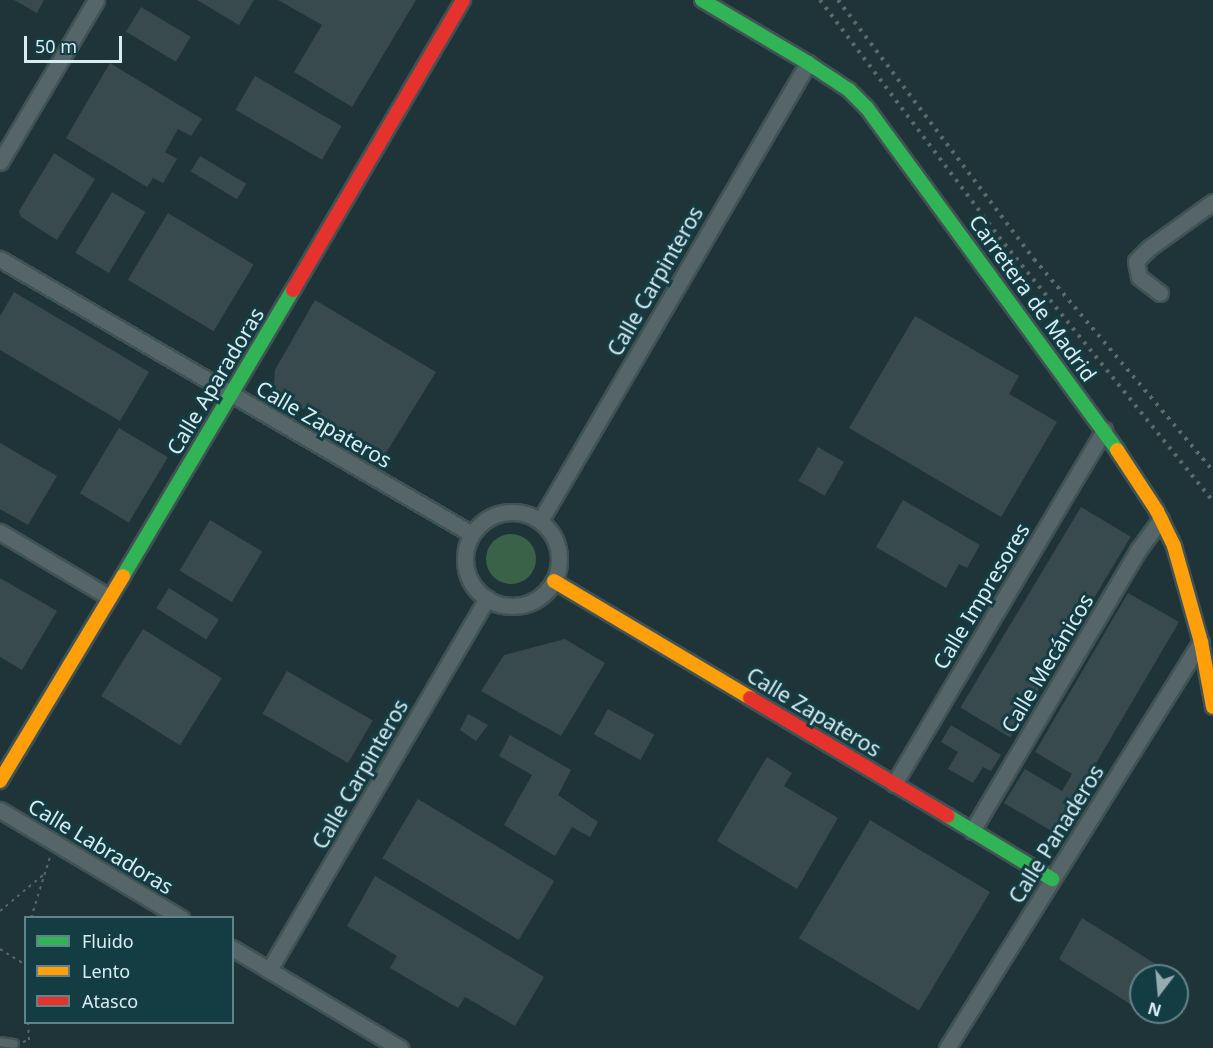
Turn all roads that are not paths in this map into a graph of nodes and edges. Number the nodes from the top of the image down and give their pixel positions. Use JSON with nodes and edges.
{"nodes":[{"id":1,"x":96,"y":0,"type":"edge"},
{"id":2,"x":463,"y":0,"type":"edge"},
{"id":3,"x":702,"y":0,"type":"edge"},
{"id":4,"x":808,"y":63,"type":"junction"},
{"id":5,"x":0,"y":162,"type":"edge"},
{"id":6,"x":1213,"y":202,"type":"edge"},
{"id":7,"x":0,"y":259,"type":"edge"},
{"id":8,"x":1160,"y":293,"type":"dead end"},
{"id":9,"x":232,"y":395,"type":"junction"},
{"id":10,"x":1104,"y":430,"type":"junction"},
{"id":11,"x":1161,"y":519,"type":"junction"},
{"id":12,"x":540,"y":521,"type":"junction"},
{"id":13,"x":0,"y":532,"type":"edge"},
{"id":14,"x":472,"y":534,"type":"junction"},
{"id":15,"x":554,"y":581,"type":"junction"},
{"id":16,"x":109,"y":597,"type":"junction"},
{"id":17,"x":487,"y":598,"type":"junction"},
{"id":18,"x":1201,"y":642,"type":"junction"},
{"id":19,"x":1213,"y":707,"type":"edge"},
{"id":20,"x":0,"y":782,"type":"edge"},
{"id":21,"x":894,"y":784,"type":"junction"},
{"id":22,"x":0,"y":810,"type":"edge"},
{"id":23,"x":972,"y":831,"type":"junction"},
{"id":24,"x":1052,"y":879,"type":"junction"},
{"id":25,"x":178,"y":916,"type":"edge"},
{"id":26,"x":234,"y":949,"type":"edge"},
{"id":27,"x":270,"y":970,"type":"junction"},
{"id":28,"x":0,"y":1042,"type":"edge"},
{"id":29,"x":14,"y":1044,"type":"road end"},
{"id":30,"x":400,"y":1048,"type":"edge"},
{"id":31,"x":946,"y":1048,"type":"edge"}],
"edges":[{"from":1,"to":5,"type":"street"},
{"from":2,"to":9,"type":"street","name":"Calle Aparadoras"},
{"from":3,"to":4,"type":"street","name":"Carretera de Madrid"},
{"from":4,"to":10,"type":"street","name":"Carretera de Madrid"},
{"from":4,"to":12,"type":"street","name":"Calle Carpinteros"},
{"from":6,"to":8,"type":"street"},
{"from":7,"to":9,"type":"street","name":"Calle Zapateros"},
{"from":9,"to":14,"type":"street","name":"Calle Zapateros"},
{"from":9,"to":16,"type":"street","name":"Calle Aparadoras"},
{"from":10,"to":11,"type":"street","name":"Carretera de Madrid"},
{"from":10,"to":21,"type":"street","name":"Calle Impresores"},
{"from":11,"to":18,"type":"street","name":"Carretera de Madrid"},
{"from":11,"to":23,"type":"street","name":"Calle Mecánicos"},
{"from":12,"to":14,"type":"street"},
{"from":12,"to":15,"type":"street"},
{"from":13,"to":16,"type":"street"},
{"from":14,"to":17,"type":"street"},
{"from":15,"to":17,"type":"street"},
{"from":15,"to":21,"type":"street","name":"Calle Zapateros"},
{"from":16,"to":20,"type":"street","name":"Calle Aparadoras"},
{"from":17,"to":27,"type":"street","name":"Calle Carpinteros"},
{"from":18,"to":19,"type":"street","name":"Carretera de Madrid"},
{"from":18,"to":24,"type":"street","name":"Calle Panaderos"},
{"from":21,"to":23,"type":"street","name":"Calle Zapateros"},
{"from":22,"to":25,"type":"street","name":"Calle Labradoras"},
{"from":23,"to":24,"type":"street","name":"Calle Zapateros"},
{"from":24,"to":31,"type":"street","name":"Calle Panaderos"},
{"from":26,"to":27,"type":"street"},
{"from":27,"to":30,"type":"street"},
{"from":28,"to":29,"type":"lane"}]}
